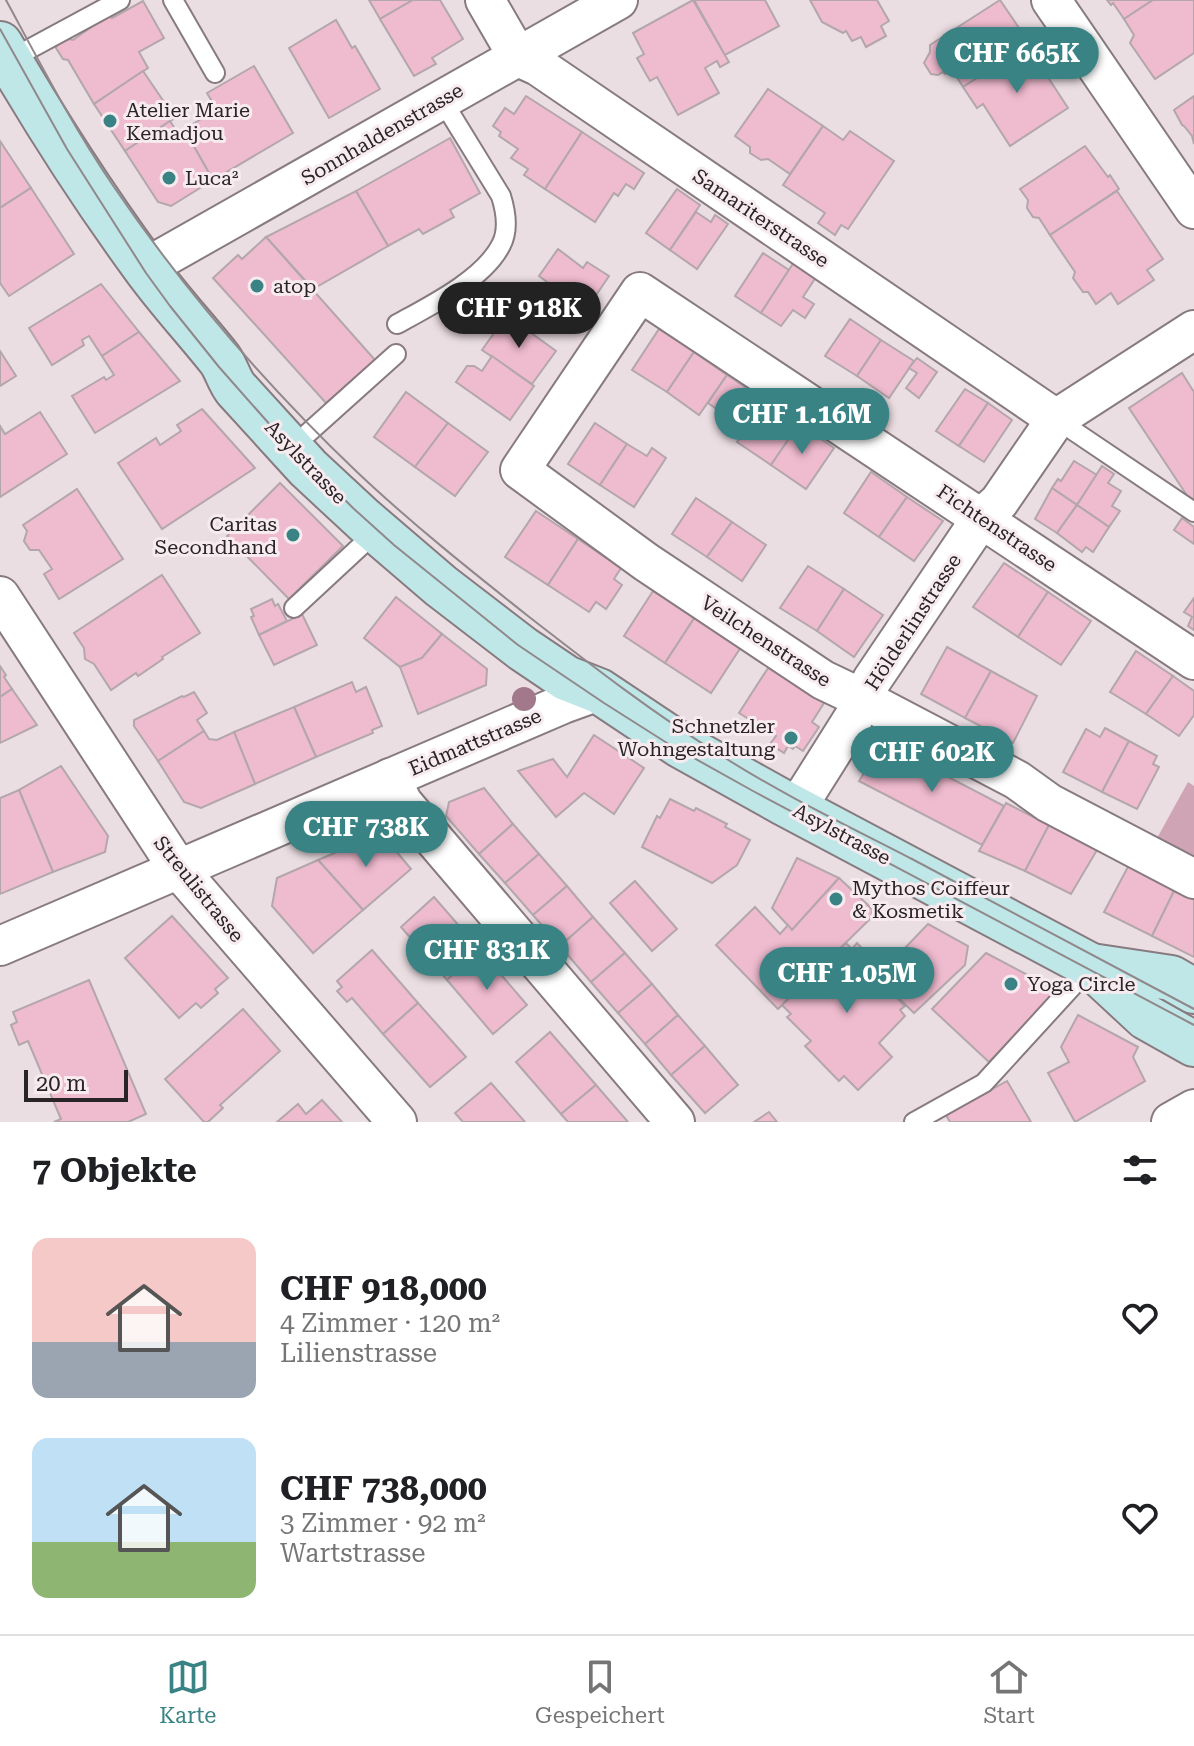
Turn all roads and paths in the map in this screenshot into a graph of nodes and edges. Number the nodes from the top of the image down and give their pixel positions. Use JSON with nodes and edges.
{"nodes":[{"id":1,"x":120,"y":0,"type":"edge"},
{"id":2,"x":173,"y":0,"type":"edge"},
{"id":3,"x":485,"y":0,"type":"edge"},
{"id":4,"x":618,"y":0,"type":"edge"},
{"id":5,"x":1051,"y":0,"type":"edge"},
{"id":6,"x":5,"y":52,"type":"edge"},
{"id":7,"x":518,"y":57,"type":"junction"},
{"id":8,"x":215,"y":73,"type":"dead end"},
{"id":9,"x":442,"y":100,"type":"junction"},
{"id":10,"x":1194,"y":209,"type":"edge"},
{"id":11,"x":145,"y":268,"type":"junction"},
{"id":12,"x":654,"y":301,"type":"joint"},
{"id":13,"x":397,"y":324,"type":"dead end"},
{"id":14,"x":1194,"y":330,"type":"edge"},
{"id":15,"x":396,"y":354,"type":"dead end"},
{"id":16,"x":221,"y":360,"type":"junction"},
{"id":17,"x":1056,"y":419,"type":"junction"},
{"id":18,"x":308,"y":433,"type":"junction"},
{"id":19,"x":1194,"y":512,"type":"edge"},
{"id":20,"x":982,"y":517,"type":"junction"},
{"id":21,"x":377,"y":531,"type":"junction"},
{"id":22,"x":0,"y":596,"type":"edge"},
{"id":23,"x":294,"y":608,"type":"dead end"},
{"id":24,"x":1194,"y":660,"type":"edge"},
{"id":25,"x":599,"y":691,"type":"junction"},
{"id":26,"x":863,"y":699,"type":"junction"},
{"id":27,"x":390,"y":778,"type":"junction"},
{"id":28,"x":796,"y":809,"type":"junction"},
{"id":29,"x":179,"y":870,"type":"junction"},
{"id":30,"x":1194,"y":879,"type":"edge"},
{"id":31,"x":0,"y":946,"type":"edge"},
{"id":32,"x":1091,"y":966,"type":"junction"},
{"id":33,"x":1194,"y":991,"type":"edge"},
{"id":34,"x":1194,"y":1044,"type":"edge"},
{"id":35,"x":1194,"y":1109,"type":"edge"},
{"id":36,"x":397,"y":1122,"type":"edge"},
{"id":37,"x":675,"y":1122,"type":"edge"},
{"id":38,"x":914,"y":1122,"type":"edge"},
{"id":39,"x":1171,"y":1122,"type":"edge"}],
"edges":[{"from":1,"to":6,"type":"lane"},
{"from":2,"to":8,"type":"lane"},
{"from":3,"to":7,"type":"street"},
{"from":4,"to":7,"type":"street","name":"Sonnhaldenstrasse"},
{"from":5,"to":10,"type":"street"},
{"from":6,"to":11,"type":"main road","name":"Asylstrasse"},
{"from":7,"to":9,"type":"street","name":"Sonnhaldenstrasse"},
{"from":7,"to":17,"type":"street","name":"Samariterstrasse"},
{"from":9,"to":11,"type":"street","name":"Sonnhaldenstrasse"},
{"from":9,"to":13,"type":"lane"},
{"from":11,"to":16,"type":"main road","name":"Asylstrasse"},
{"from":12,"to":20,"type":"street","name":"Fichtenstrasse"},
{"from":12,"to":26,"type":"street","name":"Veilchenstrasse"},
{"from":14,"to":17,"type":"street","name":"Hölderlinstrasse"},
{"from":15,"to":18,"type":"lane"},
{"from":16,"to":18,"type":"main road","name":"Asylstrasse"},
{"from":16,"to":21,"type":"main road","name":"Asylstrasse"},
{"from":17,"to":19,"type":"lane"},
{"from":17,"to":20,"type":"street","name":"Hölderlinstrasse"},
{"from":18,"to":25,"type":"main road","name":"Asylstrasse"},
{"from":20,"to":24,"type":"street","name":"Fichtenstrasse"},
{"from":20,"to":26,"type":"street","name":"Hölderlinstrasse"},
{"from":21,"to":23,"type":"lane"},
{"from":21,"to":25,"type":"main road","name":"Asylstrasse"},
{"from":22,"to":29,"type":"street","name":"Streulistrasse"},
{"from":25,"to":27,"type":"street","name":"Eidmattstrasse"},
{"from":25,"to":28,"type":"main road","name":"Asylstrasse"},
{"from":26,"to":28,"type":"street","name":"Hölderlinstrasse"},
{"from":26,"to":30,"type":"street","name":"Veilchenstrasse"},
{"from":27,"to":29,"type":"street","name":"Eidmattstrasse"},
{"from":27,"to":37,"type":"street"},
{"from":28,"to":32,"type":"main road","name":"Asylstrasse"},
{"from":29,"to":31,"type":"street","name":"Eidmattstrasse"},
{"from":29,"to":36,"type":"street","name":"Streulistrasse"},
{"from":32,"to":33,"type":"main road","name":"Asylstrasse"},
{"from":32,"to":34,"type":"main road","name":"Asylstrasse"},
{"from":32,"to":38,"type":"lane"},
{"from":35,"to":39,"type":"street"}]}
